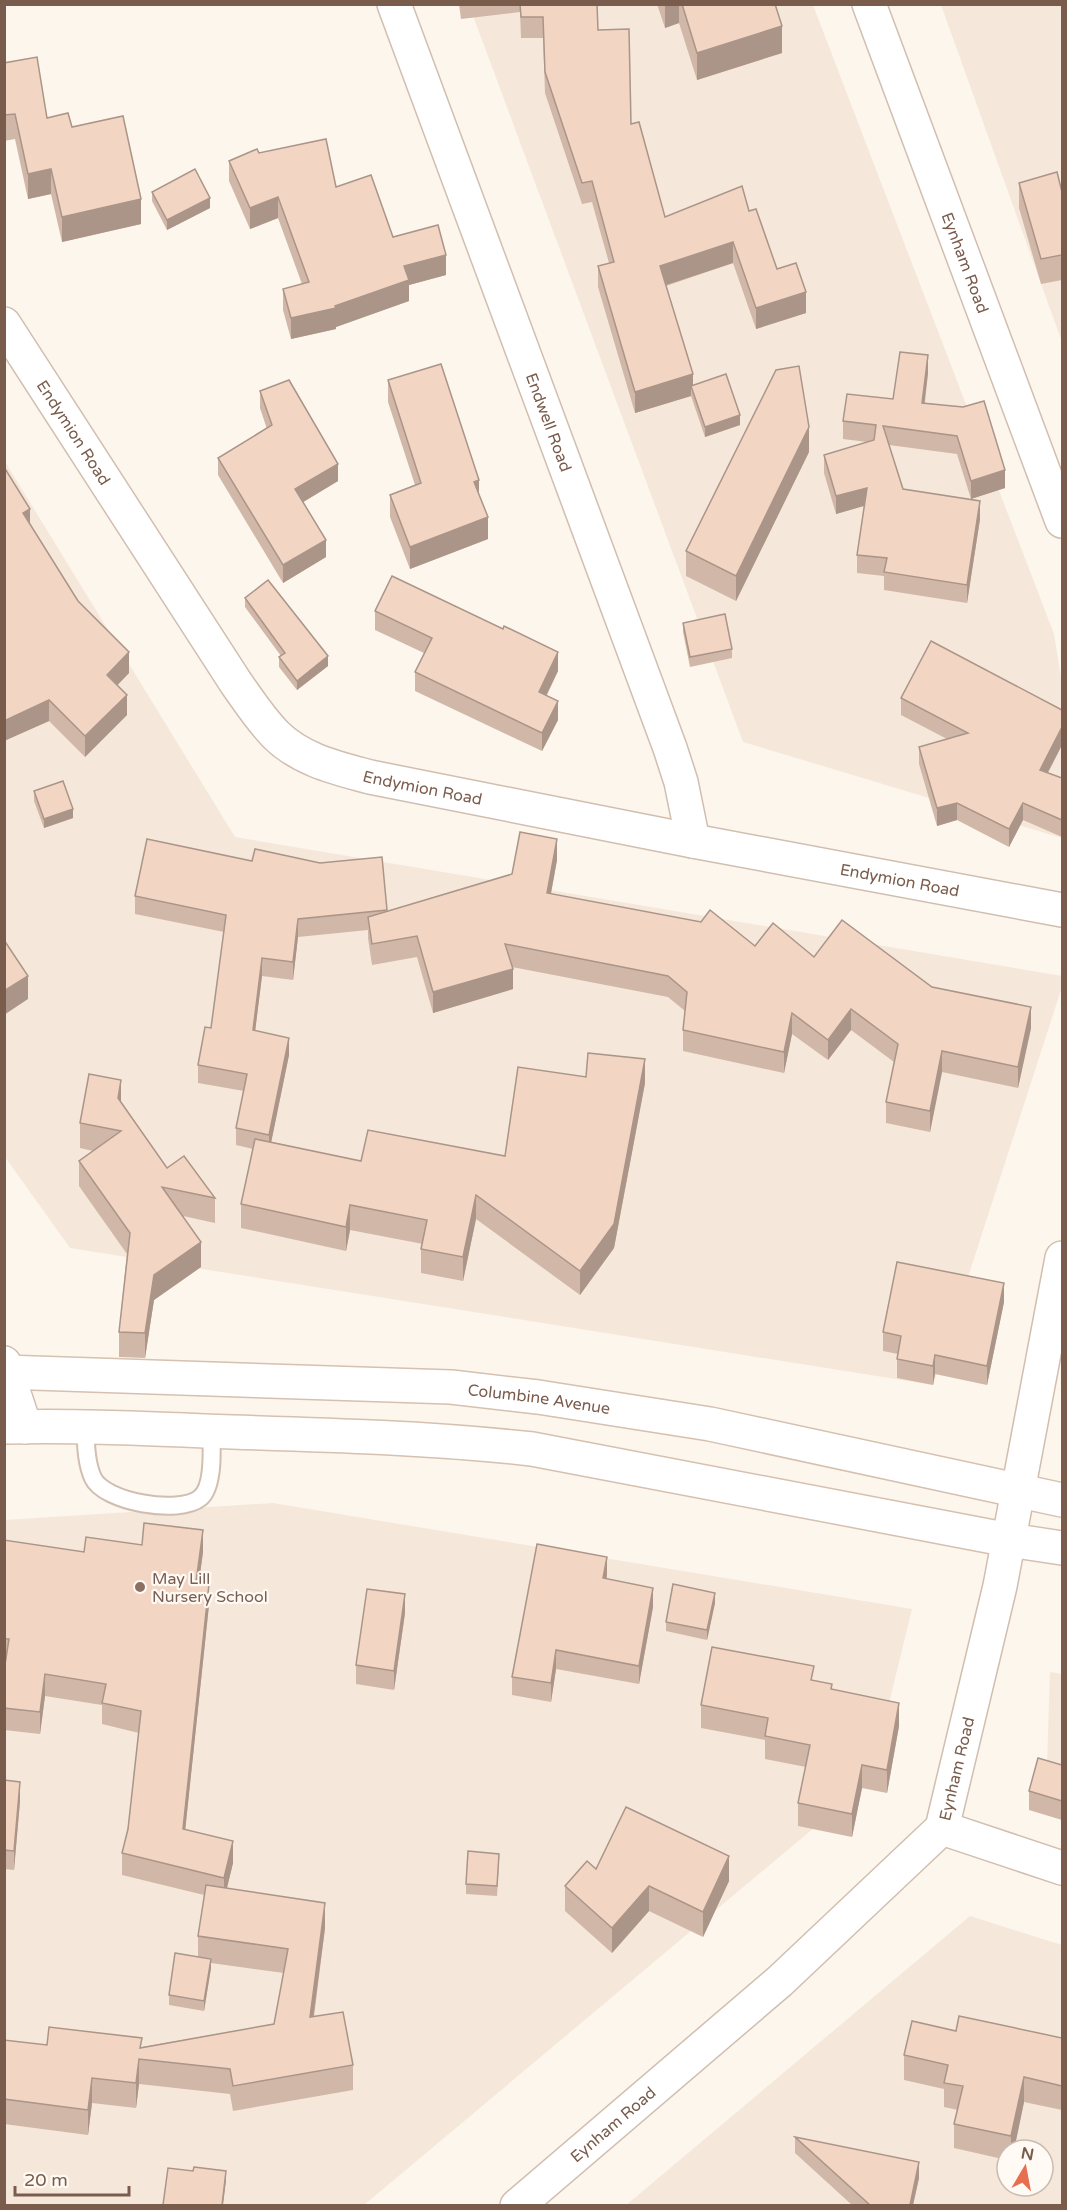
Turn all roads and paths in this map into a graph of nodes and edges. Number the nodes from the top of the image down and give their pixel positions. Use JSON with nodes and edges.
{"nodes":[{"id":1,"x":394,"y":4,"type":"edge"},
{"id":2,"x":870,"y":4,"type":"edge"},
{"id":3,"x":4,"y":324,"type":"edge"},
{"id":4,"x":1062,"y":521,"type":"edge"},
{"id":5,"x":693,"y":841,"type":"junction"},
{"id":6,"x":1062,"y":910,"type":"edge"},
{"id":7,"x":1062,"y":1258,"type":"edge"},
{"id":8,"x":6,"y":1369,"type":"edge"},
{"id":9,"x":538,"y":1397,"type":"junction"},
{"id":10,"x":15,"y":1427,"type":"edge"},
{"id":11,"x":85,"y":1427,"type":"junction"},
{"id":12,"x":211,"y":1431,"type":"junction"},
{"id":13,"x":532,"y":1449,"type":"junction"},
{"id":14,"x":1019,"y":1491,"type":"junction"},
{"id":15,"x":1062,"y":1500,"type":"edge"},
{"id":16,"x":1009,"y":1540,"type":"junction"},
{"id":17,"x":1062,"y":1548,"type":"edge"},
{"id":18,"x":942,"y":1828,"type":"junction"},
{"id":19,"x":1062,"y":1868,"type":"edge"},
{"id":20,"x":517,"y":2205,"type":"edge"}],
"edges":[{"from":1,"to":5,"type":"street","name":"Endwell Road"},
{"from":2,"to":4,"type":"street","name":"Eynham Road"},
{"from":3,"to":5,"type":"street","name":"Endymion Road"},
{"from":5,"to":6,"type":"street","name":"Endymion Road"},
{"from":7,"to":14,"type":"street","name":"Eynham Road"},
{"from":8,"to":9,"type":"street","name":"Columbine Avenue"},
{"from":8,"to":10,"type":"street"},
{"from":9,"to":13,"type":"street"},
{"from":9,"to":14,"type":"street","name":"Columbine Avenue"},
{"from":10,"to":11,"type":"street"},
{"from":11,"to":12,"type":"street"},
{"from":11,"to":12,"type":"lane"},
{"from":12,"to":13,"type":"street"},
{"from":13,"to":16,"type":"street"},
{"from":14,"to":15,"type":"street","name":"Columbine Avenue"},
{"from":14,"to":16,"type":"street","name":"Eynham Road"},
{"from":16,"to":17,"type":"street"},
{"from":16,"to":18,"type":"street","name":"Eynham Road"},
{"from":18,"to":19,"type":"street"},
{"from":18,"to":20,"type":"street","name":"Eynham Road"}]}
